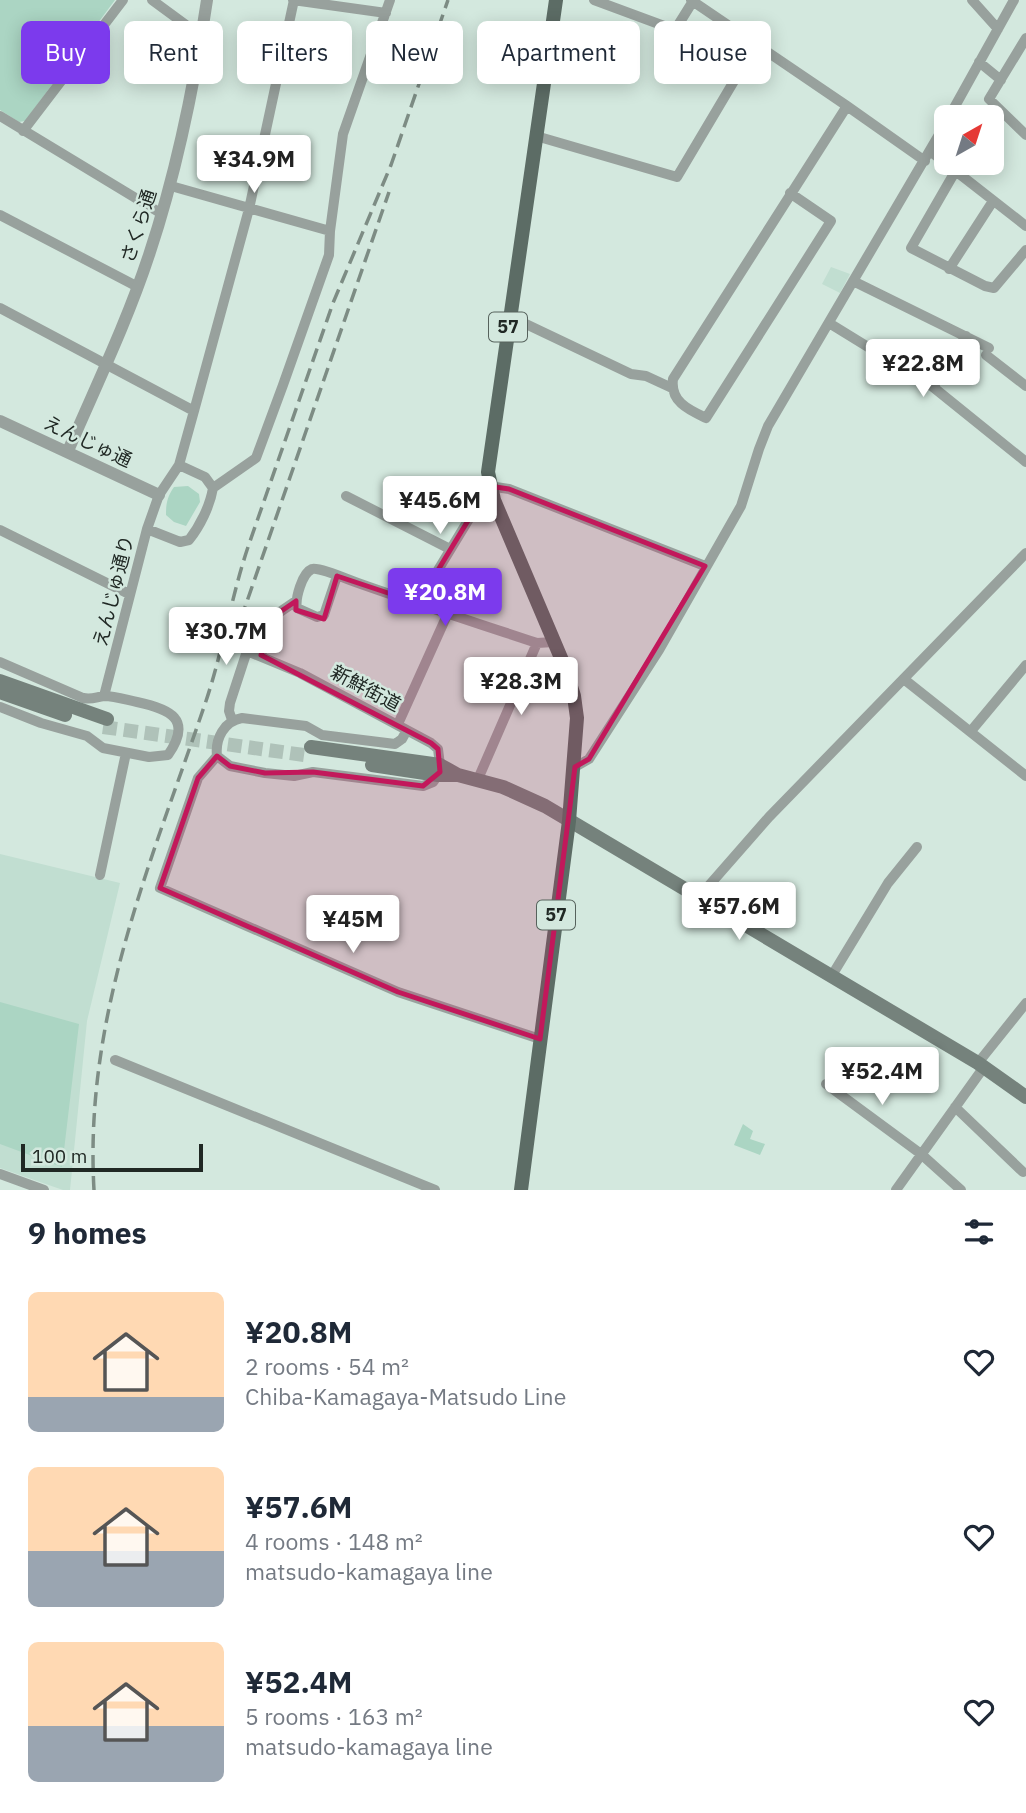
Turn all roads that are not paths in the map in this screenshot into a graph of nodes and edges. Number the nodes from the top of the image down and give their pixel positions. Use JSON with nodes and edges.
{"nodes":[{"id":1,"x":123,"y":0,"type":"edge"},
{"id":2,"x":152,"y":0,"type":"edge"},
{"id":3,"x":206,"y":0,"type":"edge"},
{"id":4,"x":294,"y":0,"type":"edge"},
{"id":5,"x":390,"y":0,"type":"edge"},
{"id":6,"x":556,"y":0,"type":"edge"},
{"id":7,"x":594,"y":0,"type":"edge"},
{"id":8,"x":972,"y":0,"type":"edge"},
{"id":9,"x":1014,"y":0,"type":"edge"},
{"id":10,"x":692,"y":1,"type":"edge"},
{"id":11,"x":386,"y":13,"type":"junction"},
{"id":12,"x":181,"y":21,"type":"edge"},
{"id":13,"x":203,"y":21,"type":"edge"},
{"id":14,"x":722,"y":21,"type":"edge"},
{"id":15,"x":998,"y":29,"type":"junction"},
{"id":16,"x":1026,"y":38,"type":"edge"},
{"id":17,"x":771,"y":54,"type":"edge"},
{"id":18,"x":979,"y":62,"type":"junction"},
{"id":19,"x":1001,"y":80,"type":"junction"},
{"id":20,"x":192,"y":84,"type":"edge"},
{"id":21,"x":732,"y":84,"type":"edge"},
{"id":22,"x":956,"y":105,"type":"edge"},
{"id":23,"x":847,"y":106,"type":"junction"},
{"id":24,"x":0,"y":116,"type":"edge"},
{"id":25,"x":23,"y":131,"type":"junction"},
{"id":26,"x":1026,"y":135,"type":"edge"},
{"id":27,"x":536,"y":136,"type":"junction"},
{"id":28,"x":934,"y":144,"type":"edge"},
{"id":29,"x":930,"y":151,"type":"junction"},
{"id":30,"x":934,"y":154,"type":"edge"},
{"id":31,"x":925,"y":161,"type":"junction"},
{"id":32,"x":953,"y":175,"type":"edge"},
{"id":33,"x":962,"y":175,"type":"edge"},
{"id":34,"x":171,"y":187,"type":"junction"},
{"id":35,"x":790,"y":193,"type":"junction"},
{"id":36,"x":993,"y":201,"type":"junction"},
{"id":37,"x":249,"y":209,"type":"junction"},
{"id":38,"x":162,"y":214,"type":"junction"},
{"id":39,"x":0,"y":215,"type":"edge"},
{"id":40,"x":1026,"y":226,"type":"edge"},
{"id":41,"x":330,"y":231,"type":"junction"},
{"id":42,"x":1026,"y":250,"type":"edge"},
{"id":43,"x":949,"y":269,"type":"junction"},
{"id":44,"x":853,"y":281,"type":"junction"},
{"id":45,"x":138,"y":287,"type":"junction"},
{"id":46,"x":0,"y":308,"type":"edge"},
{"id":47,"x":509,"y":316,"type":"junction"},
{"id":48,"x":829,"y":323,"type":"junction"},
{"id":49,"x":966,"y":336,"type":"junction"},
{"id":50,"x":107,"y":364,"type":"junction"},
{"id":51,"x":1026,"y":386,"type":"edge"},
{"id":52,"x":933,"y":387,"type":"junction"},
{"id":53,"x":672,"y":388,"type":"junction"},
{"id":54,"x":194,"y":411,"type":"junction"},
{"id":55,"x":0,"y":421,"type":"edge"},
{"id":56,"x":68,"y":451,"type":"junction"},
{"id":57,"x":1026,"y":462,"type":"edge"},
{"id":58,"x":179,"y":465,"type":"junction"},
{"id":59,"x":489,"y":486,"type":"junction"},
{"id":60,"x":214,"y":488,"type":"junction"},
{"id":61,"x":159,"y":495,"type":"junction"},
{"id":62,"x":346,"y":496,"type":"dead end"},
{"id":63,"x":147,"y":529,"type":"junction"},
{"id":64,"x":0,"y":530,"type":"edge"},
{"id":65,"x":450,"y":549,"type":"junction"},
{"id":66,"x":1026,"y":553,"type":"edge"},
{"id":67,"x":705,"y":566,"type":"junction"},
{"id":68,"x":337,"y":576,"type":"junction"},
{"id":69,"x":129,"y":594,"type":"junction"},
{"id":70,"x":296,"y":601,"type":"junction"},
{"id":71,"x":418,"y":603,"type":"junction"},
{"id":72,"x":448,"y":613,"type":"junction"},
{"id":73,"x":554,"y":642,"type":"junction"},
{"id":74,"x":537,"y":643,"type":"junction"},
{"id":75,"x":261,"y":655,"type":"junction"},
{"id":76,"x":0,"y":662,"type":"edge"},
{"id":77,"x":1026,"y":665,"type":"edge"},
{"id":78,"x":905,"y":680,"type":"junction"},
{"id":79,"x":0,"y":681,"type":"edge"},
{"id":80,"x":0,"y":692,"type":"edge"},
{"id":81,"x":104,"y":696,"type":"junction"},
{"id":82,"x":0,"y":707,"type":"edge"},
{"id":83,"x":232,"y":720,"type":"junction"},
{"id":84,"x":398,"y":724,"type":"junction"},
{"id":85,"x":407,"y":730,"type":"junction"},
{"id":86,"x":971,"y":731,"type":"junction"},
{"id":87,"x":311,"y":752,"type":"tunnel mouth"},
{"id":88,"x":126,"y":753,"type":"junction"},
{"id":89,"x":218,"y":756,"type":"junction"},
{"id":90,"x":575,"y":767,"type":"junction"},
{"id":91,"x":434,"y":769,"type":"junction"},
{"id":92,"x":1026,"y":776,"type":"edge"},
{"id":93,"x":478,"y":779,"type":"junction"},
{"id":94,"x":569,"y":821,"type":"junction"},
{"id":95,"x":917,"y":847,"type":"dead end"},
{"id":96,"x":100,"y":875,"type":"dead end"},
{"id":97,"x":698,"y":898,"type":"junction"},
{"id":98,"x":831,"y":977,"type":"junction"},
{"id":99,"x":1024,"y":1011,"type":"edge"},
{"id":100,"x":540,"y":1039,"type":"junction"},
{"id":101,"x":115,"y":1060,"type":"dead end"},
{"id":102,"x":981,"y":1065,"type":"junction"},
{"id":103,"x":826,"y":1084,"type":"dead end"},
{"id":104,"x":1026,"y":1097,"type":"edge"},
{"id":105,"x":955,"y":1107,"type":"junction"},
{"id":106,"x":921,"y":1154,"type":"junction"},
{"id":107,"x":1023,"y":1172,"type":"dead end"},
{"id":108,"x":0,"y":1174,"type":"edge"},
{"id":109,"x":44,"y":1190,"type":"edge"},
{"id":110,"x":435,"y":1190,"type":"edge"},
{"id":111,"x":521,"y":1190,"type":"edge"},
{"id":112,"x":896,"y":1190,"type":"edge"},
{"id":113,"x":961,"y":1190,"type":"edge"}],
"edges":[{"from":1,"to":25,"type":"street"},
{"from":2,"to":12,"type":"street"},
{"from":3,"to":13,"type":"street","name":"さくら通"},
{"from":4,"to":11,"type":"street"},
{"from":4,"to":37,"type":"street","name":"えんじゅ通り"},
{"from":5,"to":11,"type":"street"},
{"from":6,"to":27,"type":"main road","number":"57"},
{"from":7,"to":10,"type":"street"},
{"from":8,"to":15,"type":"street"},
{"from":9,"to":15,"type":"street"},
{"from":10,"to":14,"type":"street"},
{"from":11,"to":41,"type":"street"},
{"from":15,"to":18,"type":"street"},
{"from":16,"to":19,"type":"street"},
{"from":17,"to":23,"type":"street"},
{"from":18,"to":19,"type":"street"},
{"from":18,"to":22,"type":"street"},
{"from":19,"to":26,"type":"street"},
{"from":20,"to":34,"type":"street","name":"さくら通"},
{"from":21,"to":27,"type":"street"},
{"from":23,"to":31,"type":"street"},
{"from":23,"to":35,"type":"street"},
{"from":24,"to":25,"type":"street"},
{"from":25,"to":38,"type":"street"},
{"from":27,"to":47,"type":"main road","number":"57"},
{"from":28,"to":29,"type":"street"},
{"from":29,"to":30,"type":"street"},
{"from":29,"to":31,"type":"street"},
{"from":31,"to":44,"type":"street"},
{"from":32,"to":43,"type":"street"},
{"from":33,"to":36,"type":"street"},
{"from":34,"to":37,"type":"street"},
{"from":34,"to":38,"type":"street","name":"さくら通"},
{"from":35,"to":53,"type":"street"},
{"from":35,"to":53,"type":"street"},
{"from":36,"to":40,"type":"street"},
{"from":36,"to":43,"type":"street"},
{"from":37,"to":41,"type":"street"},
{"from":37,"to":54,"type":"street","name":"えんじゅ通り"},
{"from":38,"to":45,"type":"street","name":"さくら通"},
{"from":39,"to":45,"type":"street"},
{"from":41,"to":60,"type":"street"},
{"from":42,"to":43,"type":"street"},
{"from":44,"to":48,"type":"street"},
{"from":44,"to":49,"type":"street"},
{"from":45,"to":50,"type":"street","name":"さくら通"},
{"from":46,"to":50,"type":"street"},
{"from":47,"to":53,"type":"street"},
{"from":47,"to":59,"type":"main road","number":"57"},
{"from":48,"to":52,"type":"street"},
{"from":48,"to":67,"type":"street"},
{"from":49,"to":51,"type":"street"},
{"from":49,"to":52,"type":"street"},
{"from":50,"to":54,"type":"street"},
{"from":50,"to":56,"type":"street","name":"さくら通"},
{"from":52,"to":57,"type":"street"},
{"from":54,"to":58,"type":"street","name":"えんじゅ通り"},
{"from":55,"to":56,"type":"street","name":"えんじゅ通"},
{"from":56,"to":61,"type":"street","name":"えんじゅ通"},
{"from":58,"to":60,"type":"street"},
{"from":58,"to":61,"type":"street","name":"えんじゅ通り"},
{"from":59,"to":65,"type":"street"},
{"from":59,"to":67,"type":"street"},
{"from":59,"to":73,"type":"main road","number":"57"},
{"from":60,"to":63,"type":"street"},
{"from":61,"to":63,"type":"street","name":"えんじゅ通り"},
{"from":62,"to":65,"type":"street"},
{"from":63,"to":69,"type":"street","name":"えんじゅ通り"},
{"from":64,"to":69,"type":"street"},
{"from":65,"to":71,"type":"street"},
{"from":66,"to":78,"type":"street"},
{"from":67,"to":90,"type":"street"},
{"from":68,"to":70,"type":"street"},
{"from":68,"to":70,"type":"street"},
{"from":68,"to":71,"type":"street"},
{"from":69,"to":81,"type":"street","name":"えんじゅ通り"},
{"from":70,"to":75,"type":"street"},
{"from":71,"to":72,"type":"street"},
{"from":72,"to":74,"type":"street"},
{"from":72,"to":84,"type":"street"},
{"from":73,"to":74,"type":"street"},
{"from":73,"to":90,"type":"main road","number":"57"},
{"from":74,"to":93,"type":"street"},
{"from":75,"to":83,"type":"street"},
{"from":75,"to":84,"type":"street","name":"新鮮街道"},
{"from":76,"to":81,"type":"street"},
{"from":77,"to":86,"type":"street"},
{"from":78,"to":86,"type":"street"},
{"from":78,"to":97,"type":"street"},
{"from":79,"to":80,"type":"main road"},
{"from":81,"to":88,"type":"street"},
{"from":82,"to":88,"type":"street"},
{"from":83,"to":85,"type":"street"},
{"from":83,"to":89,"type":"street"},
{"from":84,"to":85,"type":"street","name":"新鮮街道"},
{"from":85,"to":91,"type":"street","name":"新鮮街道"},
{"from":86,"to":92,"type":"street"},
{"from":87,"to":91,"type":"main road"},
{"from":88,"to":96,"type":"street"},
{"from":89,"to":91,"type":"street"},
{"from":89,"to":100,"type":"street"},
{"from":90,"to":94,"type":"main road","number":"57"},
{"from":91,"to":93,"type":"main road"},
{"from":93,"to":94,"type":"main road"},
{"from":94,"to":97,"type":"main road"},
{"from":94,"to":100,"type":"main road","number":"57"},
{"from":95,"to":98,"type":"street"},
{"from":97,"to":98,"type":"main road"},
{"from":98,"to":102,"type":"main road"},
{"from":99,"to":102,"type":"street"},
{"from":100,"to":111,"type":"main road","number":"57"},
{"from":101,"to":110,"type":"street"},
{"from":102,"to":104,"type":"main road"},
{"from":102,"to":105,"type":"street"},
{"from":103,"to":106,"type":"street"},
{"from":105,"to":106,"type":"street"},
{"from":105,"to":107,"type":"street"},
{"from":106,"to":112,"type":"street"},
{"from":106,"to":113,"type":"street"},
{"from":108,"to":109,"type":"street"}]}
